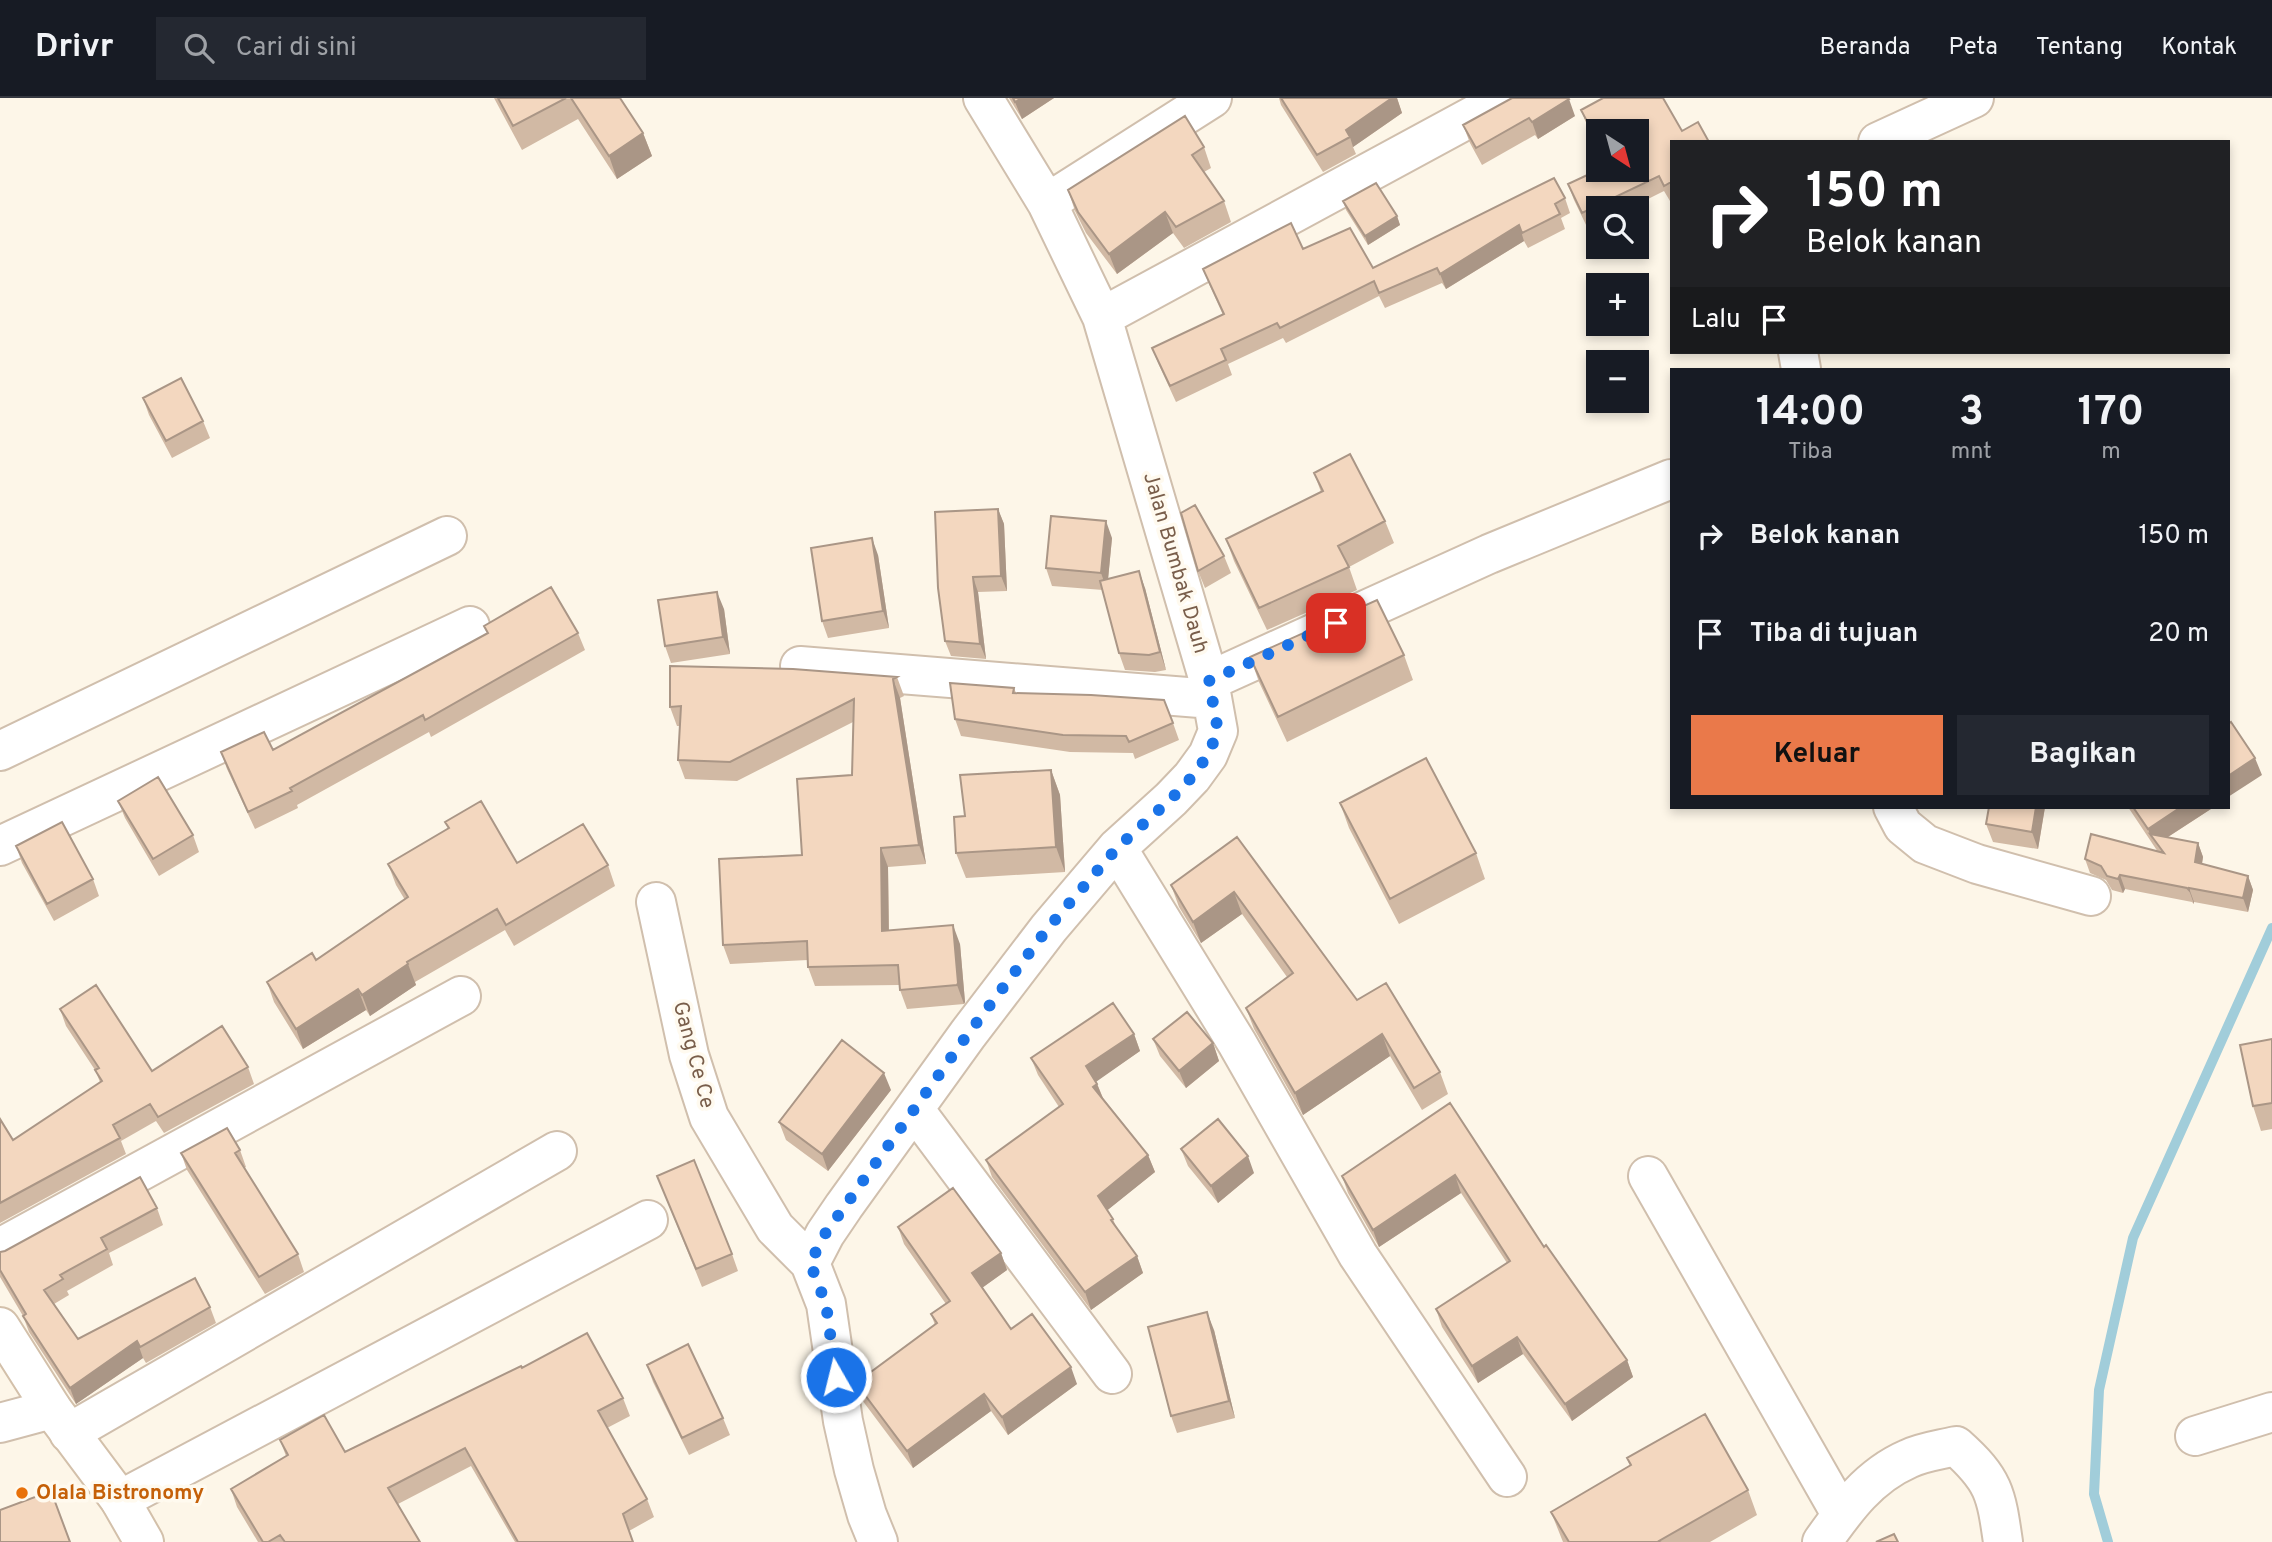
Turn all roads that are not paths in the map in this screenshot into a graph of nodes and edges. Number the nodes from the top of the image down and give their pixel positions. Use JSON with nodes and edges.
{"nodes":[{"id":1,"x":983,"y":98,"type":"edge"},
{"id":2,"x":1212,"y":98,"type":"edge"},
{"id":3,"x":1506,"y":98,"type":"edge"},
{"id":4,"x":1974,"y":98,"type":"edge"},
{"id":5,"x":1882,"y":140,"type":"edge"},
{"id":6,"x":1047,"y":203,"type":"junction"},
{"id":7,"x":1102,"y":317,"type":"junction"},
{"id":8,"x":1670,"y":479,"type":"edge"},
{"id":9,"x":447,"y":536,"type":"dead end"},
{"id":10,"x":470,"y":626,"type":"dead end"},
{"id":11,"x":800,"y":666,"type":"dead end"},
{"id":12,"x":1211,"y":690,"type":"junction"},
{"id":13,"x":0,"y":751,"type":"edge"},
{"id":14,"x":1894,"y":809,"type":"edge"},
{"id":15,"x":0,"y":846,"type":"edge"},
{"id":16,"x":1117,"y":848,"type":"junction"},
{"id":17,"x":2091,"y":896,"type":"dead end"},
{"id":18,"x":656,"y":902,"type":"dead end"},
{"id":19,"x":461,"y":996,"type":"dead end"},
{"id":20,"x":914,"y":1109,"type":"junction"},
{"id":21,"x":556,"y":1152,"type":"dead end"},
{"id":22,"x":1648,"y":1176,"type":"dead end"},
{"id":23,"x":648,"y":1220,"type":"dead end"},
{"id":24,"x":0,"y":1248,"type":"edge"},
{"id":25,"x":810,"y":1263,"type":"junction"},
{"id":26,"x":0,"y":1327,"type":"edge"},
{"id":27,"x":1112,"y":1374,"type":"dead end"},
{"id":28,"x":2272,"y":1412,"type":"edge"},
{"id":29,"x":60,"y":1421,"type":"junction"},
{"id":30,"x":0,"y":1423,"type":"edge"},
{"id":31,"x":2195,"y":1437,"type":"dead end"},
{"id":32,"x":1507,"y":1477,"type":"dead end"},
{"id":33,"x":120,"y":1500,"type":"junction"},
{"id":34,"x":1832,"y":1528,"type":"edge"},
{"id":35,"x":145,"y":1542,"type":"edge"},
{"id":36,"x":878,"y":1542,"type":"edge"},
{"id":37,"x":2003,"y":1542,"type":"edge"}],
"edges":[{"from":1,"to":6,"type":"street","name":"Jalan Bumbak Dauh"},
{"from":2,"to":6,"type":"street"},
{"from":3,"to":7,"type":"street"},
{"from":4,"to":5,"type":"street"},
{"from":6,"to":7,"type":"street","name":"Jalan Bumbak Dauh"},
{"from":7,"to":12,"type":"street","name":"Jalan Bumbak Dauh"},
{"from":8,"to":12,"type":"street"},
{"from":9,"to":13,"type":"street"},
{"from":10,"to":15,"type":"street"},
{"from":11,"to":12,"type":"street"},
{"from":12,"to":16,"type":"street","name":"Jalan Bumbak Dauh"},
{"from":14,"to":17,"type":"street"},
{"from":16,"to":20,"type":"street","name":"Jalan Bumbak Dauh"},
{"from":16,"to":32,"type":"street"},
{"from":18,"to":25,"type":"street","name":"Gang Ce Ce"},
{"from":19,"to":24,"type":"street"},
{"from":20,"to":25,"type":"street","name":"Jalan Bumbak Dauh"},
{"from":20,"to":27,"type":"street"},
{"from":21,"to":29,"type":"street"},
{"from":22,"to":34,"type":"street"},
{"from":23,"to":33,"type":"street"},
{"from":25,"to":36,"type":"street"},
{"from":26,"to":29,"type":"street"},
{"from":28,"to":31,"type":"street"},
{"from":29,"to":30,"type":"street"},
{"from":29,"to":33,"type":"street"},
{"from":33,"to":35,"type":"street"},
{"from":34,"to":37,"type":"street"}]}
